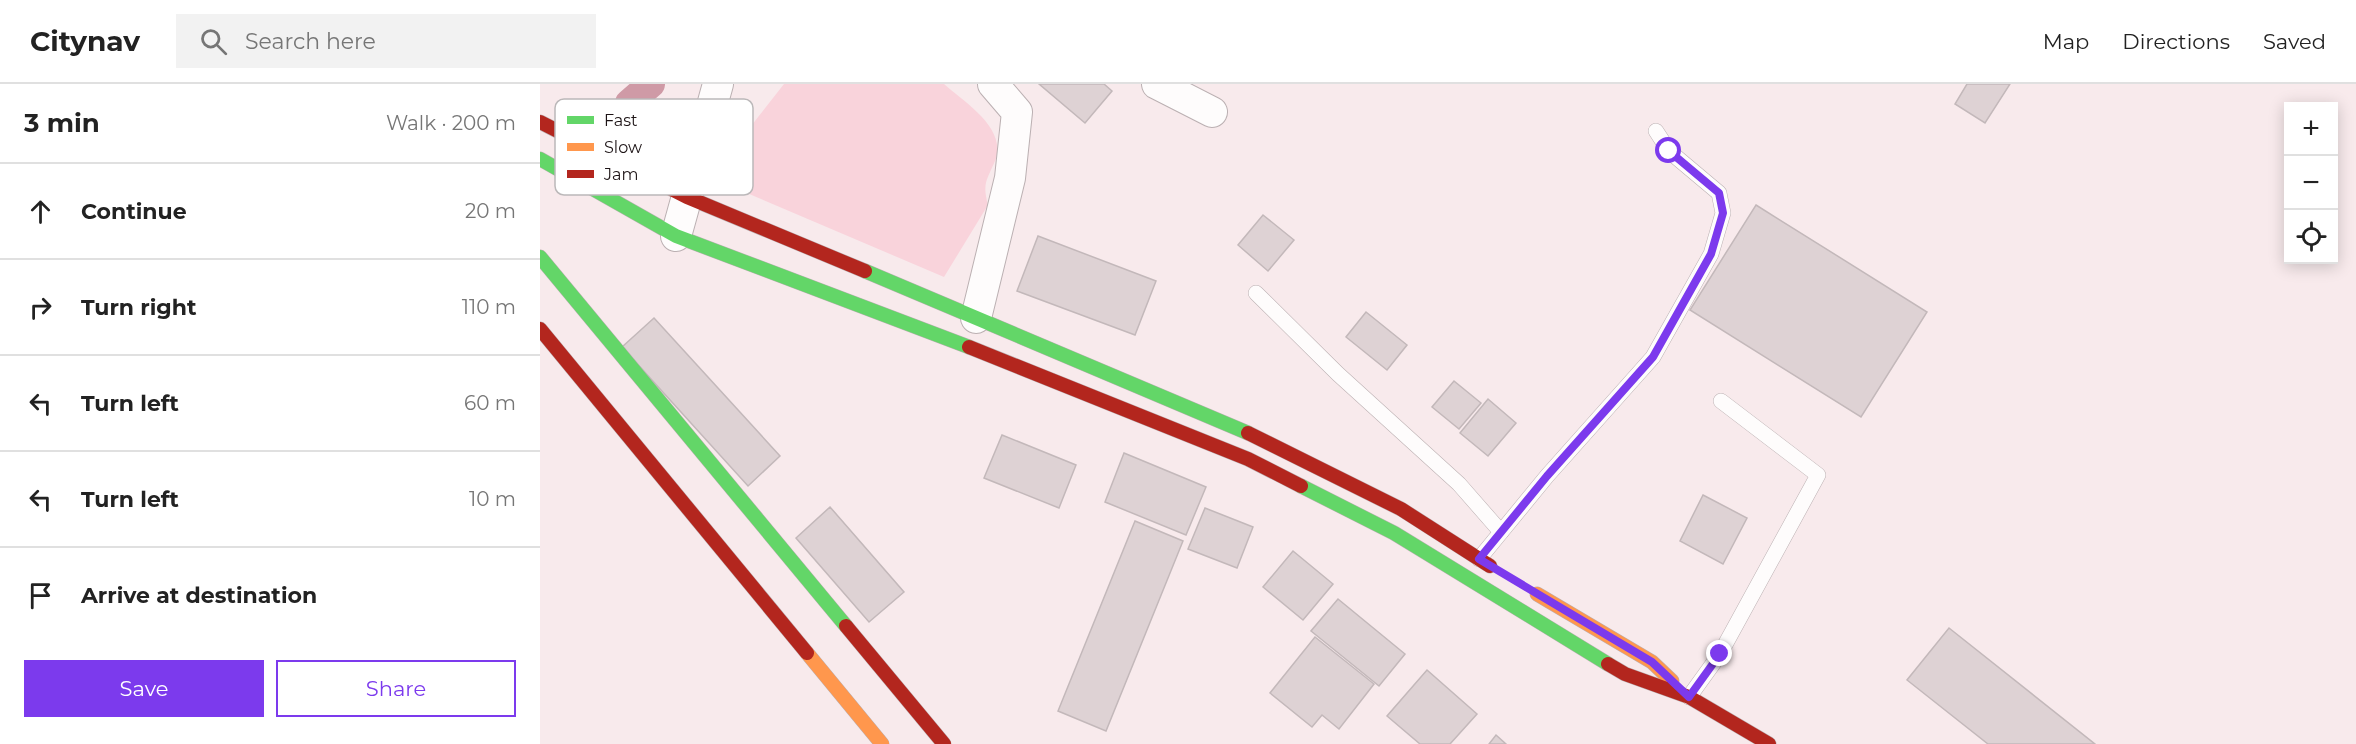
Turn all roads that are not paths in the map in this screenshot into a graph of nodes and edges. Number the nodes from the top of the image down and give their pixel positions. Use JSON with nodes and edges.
{"nodes":[{"id":1,"x":718,"y":84,"type":"edge"},
{"id":2,"x":993,"y":84,"type":"edge"},
{"id":3,"x":1157,"y":84,"type":"edge"},
{"id":4,"x":714,"y":99,"type":"edge"},
{"id":5,"x":1212,"y":112,"type":"dead end"},
{"id":6,"x":540,"y":122,"type":"edge"},
{"id":7,"x":555,"y":130,"type":"edge"},
{"id":8,"x":1656,"y":131,"type":"dead end"},
{"id":9,"x":540,"y":159,"type":"edge"},
{"id":10,"x":555,"y":167,"type":"edge"},
{"id":11,"x":604,"y":195,"type":"edge"},
{"id":12,"x":683,"y":195,"type":"edge"},
{"id":13,"x":687,"y":197,"type":"junction"},
{"id":14,"x":676,"y":236,"type":"junction"},
{"id":15,"x":540,"y":256,"type":"edge"},
{"id":16,"x":1256,"y":293,"type":"dead end"},
{"id":17,"x":976,"y":318,"type":"junction"},
{"id":18,"x":540,"y":329,"type":"edge"},
{"id":19,"x":1721,"y":401,"type":"dead end"},
{"id":20,"x":1501,"y":532,"type":"junction"},
{"id":21,"x":1479,"y":559,"type":"junction"},
{"id":22,"x":1500,"y":571,"type":"dead end"},
{"id":23,"x":1520,"y":584,"type":"dead end"},
{"id":24,"x":1689,"y":697,"type":"junction"},
{"id":25,"x":1756,"y":739,"type":"edge"},
{"id":26,"x":882,"y":744,"type":"edge"},
{"id":27,"x":944,"y":744,"type":"edge"},
{"id":28,"x":1769,"y":744,"type":"edge"}],
"edges":[{"from":1,"to":4,"type":"street"},
{"from":2,"to":17,"type":"street"},
{"from":3,"to":5,"type":"street"},
{"from":6,"to":7,"type":"main road"},
{"from":8,"to":20,"type":"lane"},
{"from":9,"to":10,"type":"main road"},
{"from":11,"to":14,"type":"main road"},
{"from":12,"to":13,"type":"main road"},
{"from":13,"to":14,"type":"street"},
{"from":13,"to":17,"type":"main road"},
{"from":14,"to":24,"type":"main road"},
{"from":15,"to":27,"type":"main road"},
{"from":16,"to":20,"type":"lane"},
{"from":17,"to":21,"type":"main road"},
{"from":18,"to":26,"type":"main road"},
{"from":19,"to":24,"type":"lane"},
{"from":20,"to":21,"type":"lane"},
{"from":21,"to":22,"type":"main road"},
{"from":23,"to":24,"type":"main road"},
{"from":24,"to":25,"type":"main road"},
{"from":25,"to":28,"type":"main road"}]}
